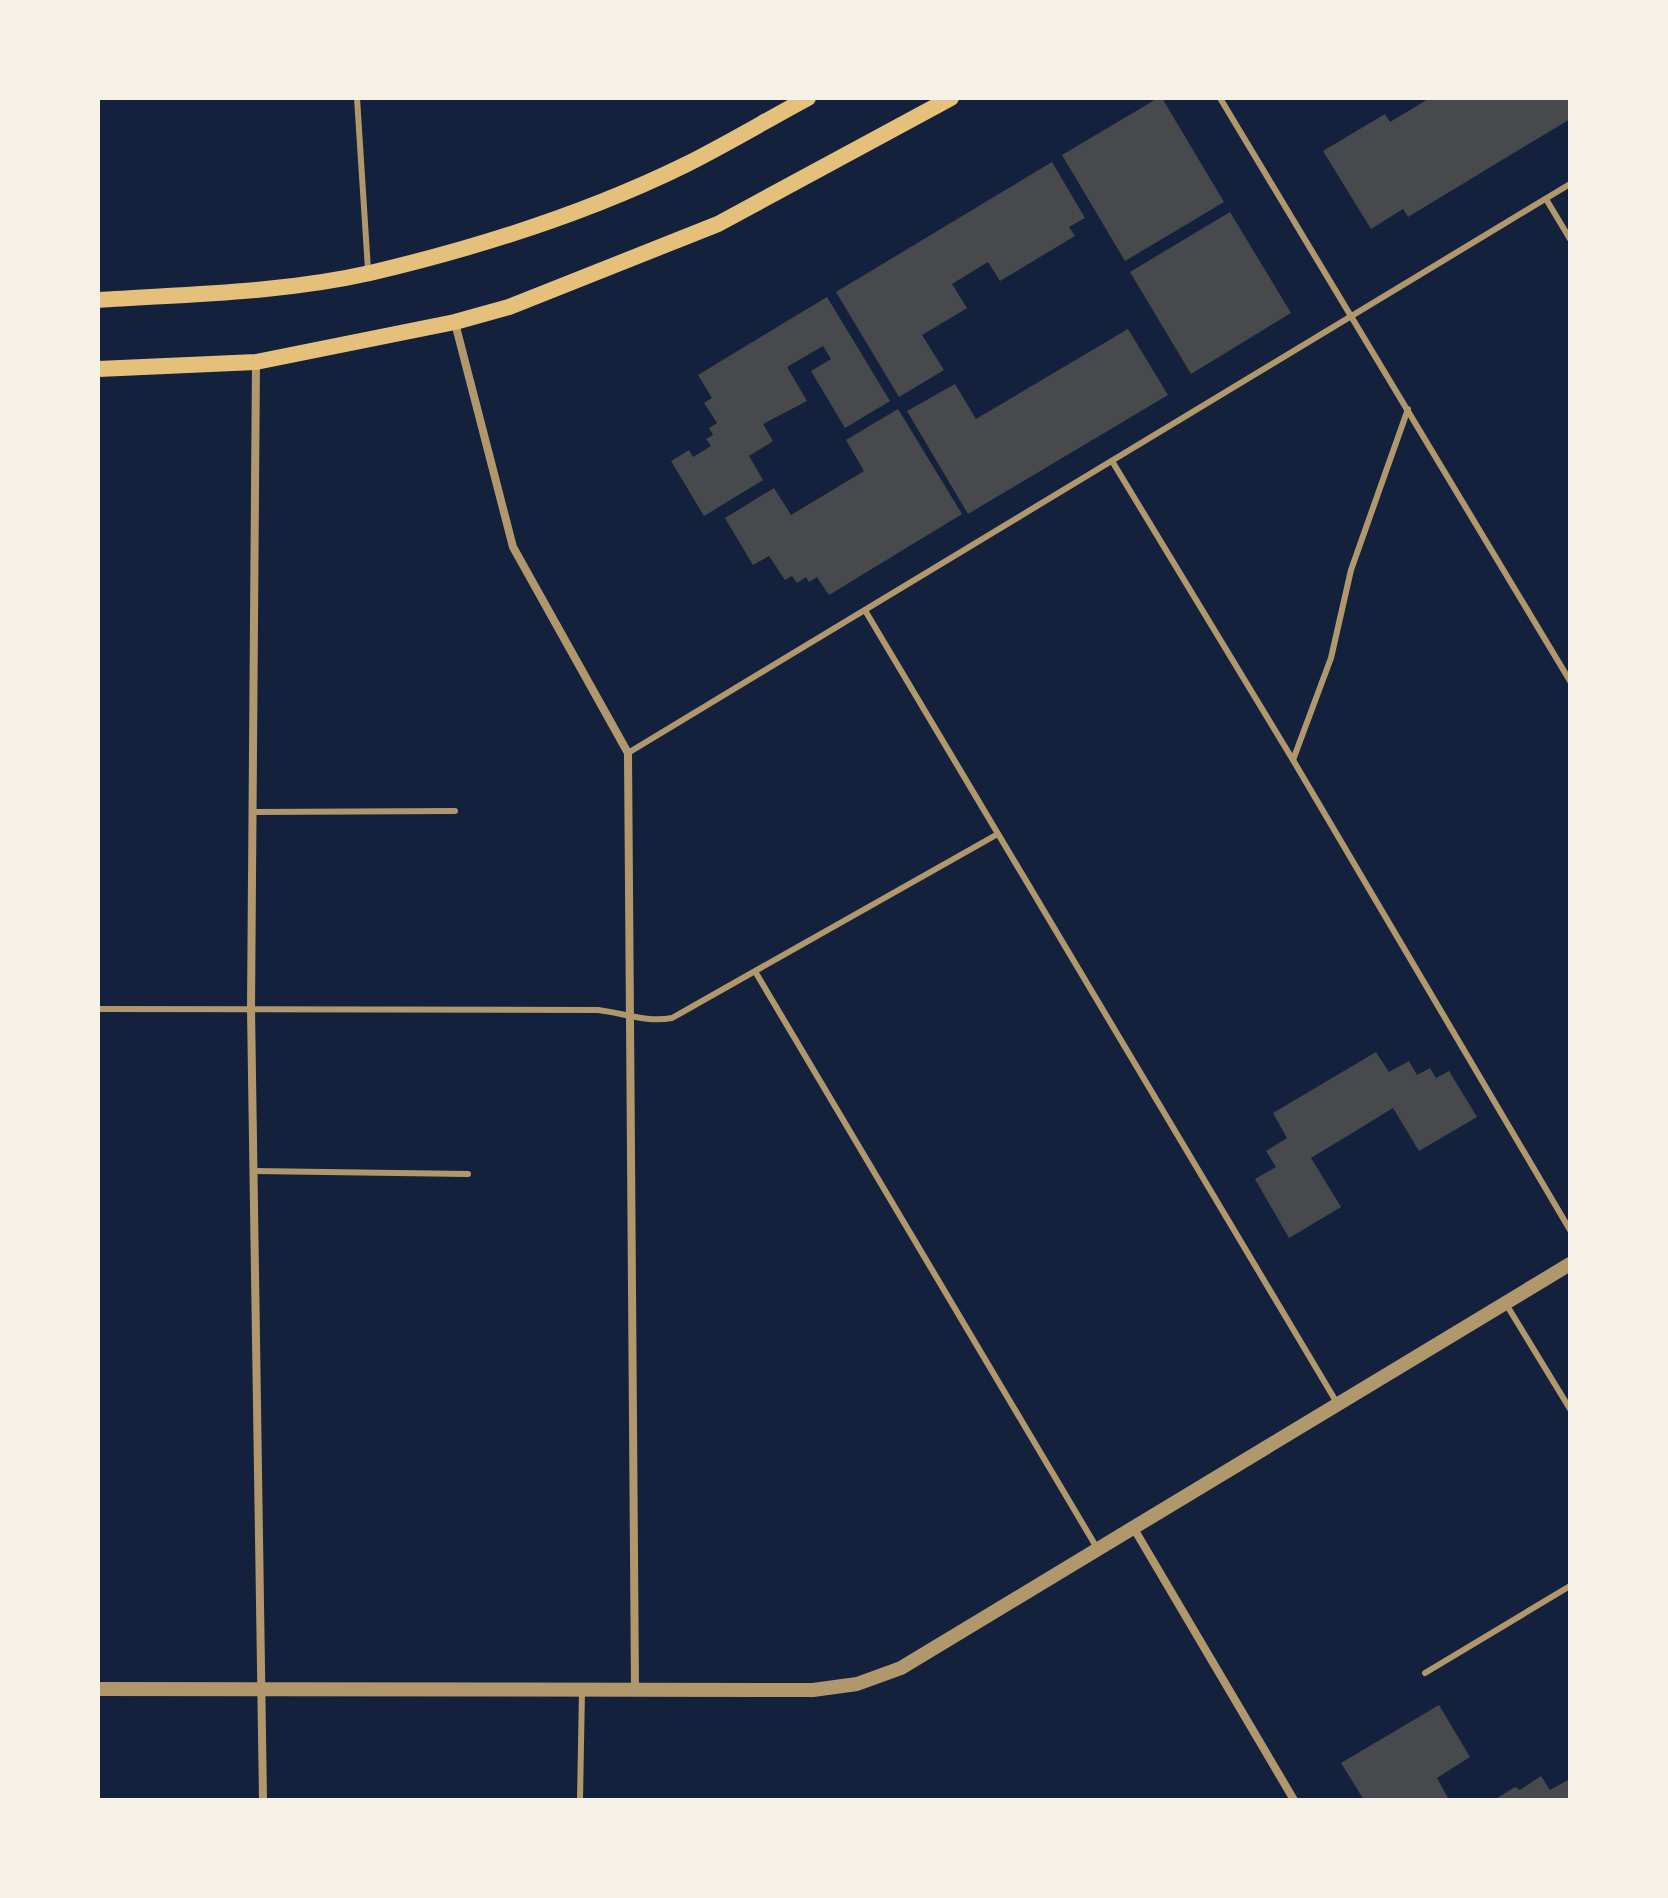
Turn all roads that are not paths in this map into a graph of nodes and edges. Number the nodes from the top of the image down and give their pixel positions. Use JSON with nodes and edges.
{"nodes":[{"id":1,"x":357,"y":98,"type":"edge"},
{"id":2,"x":808,"y":98,"type":"edge"},
{"id":3,"x":951,"y":98,"type":"edge"},
{"id":4,"x":1220,"y":98,"type":"edge"},
{"id":5,"x":1570,"y":184,"type":"edge"},
{"id":6,"x":1546,"y":199,"type":"junction"},
{"id":7,"x":1570,"y":239,"type":"edge"},
{"id":8,"x":368,"y":273,"type":"junction"},
{"id":9,"x":98,"y":300,"type":"edge"},
{"id":10,"x":1352,"y":318,"type":"junction"},
{"id":11,"x":455,"y":322,"type":"junction"},
{"id":12,"x":256,"y":362,"type":"junction"},
{"id":13,"x":98,"y":369,"type":"edge"},
{"id":14,"x":1408,"y":409,"type":"junction"},
{"id":15,"x":1112,"y":461,"type":"junction"},
{"id":16,"x":866,"y":612,"type":"junction"},
{"id":17,"x":1570,"y":681,"type":"edge"},
{"id":18,"x":628,"y":753,"type":"junction"},
{"id":19,"x":1293,"y":760,"type":"junction"},
{"id":20,"x":455,"y":811,"type":"dead end"},
{"id":21,"x":252,"y":812,"type":"junction"},
{"id":22,"x":996,"y":835,"type":"junction"},
{"id":23,"x":756,"y":973,"type":"junction"},
{"id":24,"x":98,"y":1009,"type":"edge"},
{"id":25,"x":251,"y":1009,"type":"junction"},
{"id":26,"x":630,"y":1013,"type":"junction"},
{"id":27,"x":253,"y":1171,"type":"junction"},
{"id":28,"x":468,"y":1174,"type":"dead end"},
{"id":29,"x":1570,"y":1230,"type":"edge"},
{"id":30,"x":1570,"y":1264,"type":"edge"},
{"id":31,"x":1506,"y":1304,"type":"junction"},
{"id":32,"x":1337,"y":1403,"type":"junction"},
{"id":33,"x":1570,"y":1409,"type":"edge"},
{"id":34,"x":1133,"y":1527,"type":"junction"},
{"id":35,"x":1097,"y":1549,"type":"junction"},
{"id":36,"x":1570,"y":1586,"type":"edge"},
{"id":37,"x":1425,"y":1673,"type":"dead end"},
{"id":38,"x":98,"y":1689,"type":"edge"},
{"id":39,"x":635,"y":1689,"type":"junction"},
{"id":40,"x":582,"y":1690,"type":"junction"},
{"id":41,"x":261,"y":1691,"type":"junction"},
{"id":42,"x":263,"y":1800,"type":"edge"},
{"id":43,"x":580,"y":1800,"type":"edge"},
{"id":44,"x":1294,"y":1800,"type":"edge"}],
"edges":[{"from":1,"to":8,"type":"lane"},
{"from":2,"to":8,"type":"main road"},
{"from":3,"to":11,"type":"main road"},
{"from":4,"to":10,"type":"lane"},
{"from":5,"to":6,"type":"lane"},
{"from":6,"to":7,"type":"lane"},
{"from":6,"to":10,"type":"lane"},
{"from":8,"to":9,"type":"main road"},
{"from":10,"to":14,"type":"lane"},
{"from":10,"to":15,"type":"lane"},
{"from":11,"to":12,"type":"main road"},
{"from":11,"to":18,"type":"street"},
{"from":12,"to":13,"type":"main road"},
{"from":12,"to":21,"type":"street"},
{"from":14,"to":17,"type":"lane"},
{"from":14,"to":19,"type":"lane"},
{"from":15,"to":16,"type":"lane"},
{"from":15,"to":19,"type":"lane"},
{"from":16,"to":18,"type":"lane"},
{"from":16,"to":22,"type":"lane"},
{"from":18,"to":26,"type":"street"},
{"from":19,"to":29,"type":"lane"},
{"from":20,"to":21,"type":"lane"},
{"from":21,"to":25,"type":"street"},
{"from":22,"to":23,"type":"lane"},
{"from":22,"to":32,"type":"lane"},
{"from":23,"to":26,"type":"lane"},
{"from":23,"to":35,"type":"lane"},
{"from":24,"to":25,"type":"lane"},
{"from":25,"to":26,"type":"lane"},
{"from":25,"to":27,"type":"street"},
{"from":26,"to":39,"type":"street"},
{"from":27,"to":28,"type":"lane"},
{"from":27,"to":41,"type":"street"},
{"from":30,"to":31,"type":"street"},
{"from":31,"to":32,"type":"street"},
{"from":31,"to":33,"type":"lane"},
{"from":32,"to":34,"type":"street"},
{"from":34,"to":35,"type":"street"},
{"from":34,"to":44,"type":"street"},
{"from":35,"to":39,"type":"street"},
{"from":36,"to":37,"type":"lane"},
{"from":38,"to":41,"type":"street"},
{"from":39,"to":40,"type":"street"},
{"from":40,"to":41,"type":"street"},
{"from":40,"to":43,"type":"lane"},
{"from":41,"to":42,"type":"street"}]}
